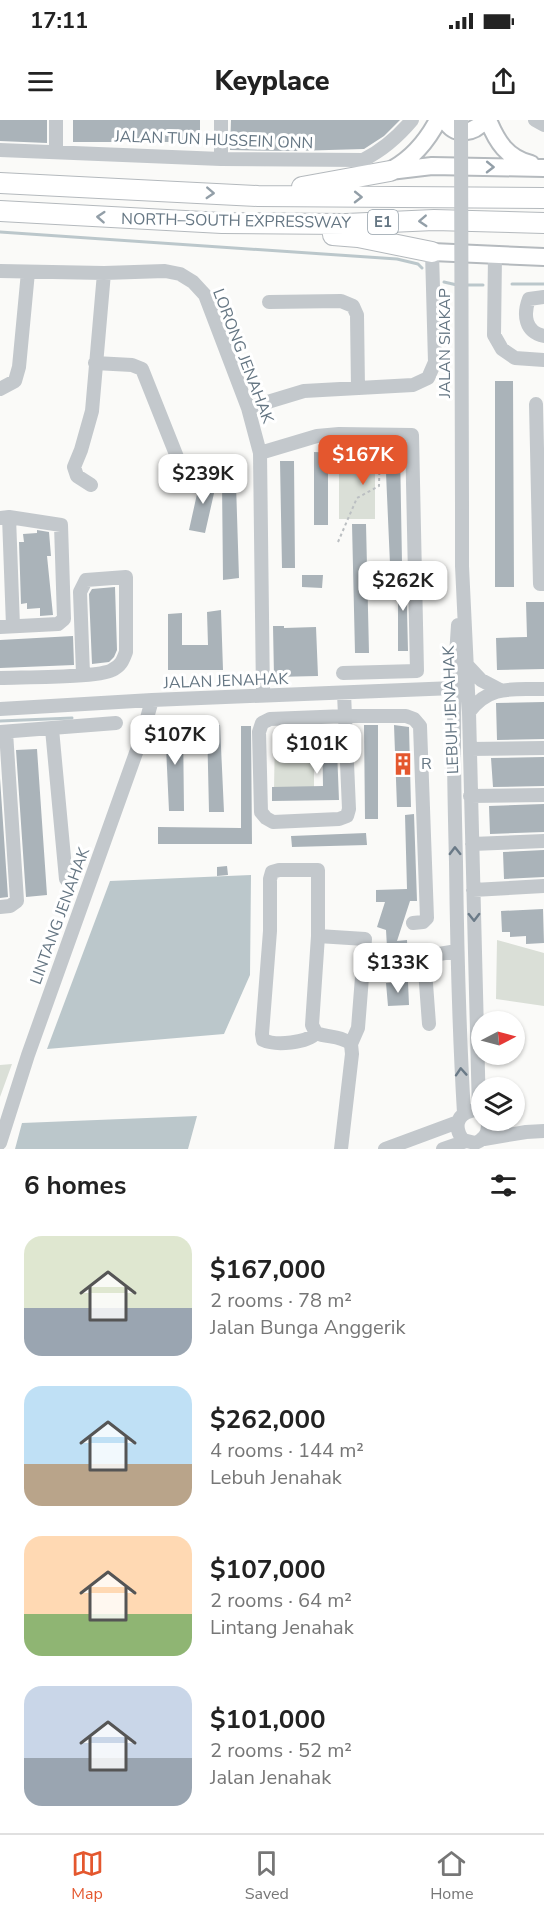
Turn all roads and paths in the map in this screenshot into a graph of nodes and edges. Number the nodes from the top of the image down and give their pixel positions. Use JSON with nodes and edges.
{"nodes":[{"id":1,"x":56,"y":120,"type":"edge"},
{"id":2,"x":221,"y":120,"type":"edge"},
{"id":3,"x":412,"y":120,"type":"edge"},
{"id":4,"x":438,"y":120,"type":"edge"},
{"id":5,"x":445,"y":120,"type":"edge"},
{"id":6,"x":460,"y":120,"type":"edge"},
{"id":7,"x":487,"y":120,"type":"edge"},
{"id":8,"x":535,"y":120,"type":"edge"},
{"id":9,"x":544,"y":125,"type":"edge"},
{"id":10,"x":0,"y":150,"type":"edge"},
{"id":11,"x":56,"y":151,"type":"junction"},
{"id":12,"x":221,"y":159,"type":"junction"},
{"id":13,"x":544,"y":168,"type":"edge"},
{"id":14,"x":390,"y":171,"type":"junction"},
{"id":15,"x":0,"y":183,"type":"edge"},
{"id":16,"x":258,"y":196,"type":"junction"},
{"id":17,"x":544,"y":198,"type":"edge"},
{"id":18,"x":0,"y":211,"type":"edge"},
{"id":19,"x":222,"y":223,"type":"junction"},
{"id":20,"x":544,"y":223,"type":"edge"},
{"id":21,"x":432,"y":252,"type":"junction"},
{"id":22,"x":495,"y":255,"type":"junction"},
{"id":23,"x":544,"y":257,"type":"edge"},
{"id":24,"x":0,"y":271,"type":"edge"},
{"id":25,"x":28,"y":272,"type":"junction"},
{"id":26,"x":104,"y":273,"type":"junction"},
{"id":27,"x":544,"y":297,"type":"edge"},
{"id":28,"x":269,"y":302,"type":"dead end"},
{"id":29,"x":544,"y":336,"type":"edge"},
{"id":30,"x":544,"y":360,"type":"edge"},
{"id":31,"x":95,"y":363,"type":"junction"},
{"id":32,"x":358,"y":388,"type":"junction"},
{"id":33,"x":0,"y":389,"type":"edge"},
{"id":34,"x":536,"y":404,"type":"dead end"},
{"id":35,"x":248,"y":408,"type":"junction"},
{"id":36,"x":380,"y":434,"type":"junction"},
{"id":37,"x":260,"y":453,"type":"junction"},
{"id":38,"x":183,"y":472,"type":"dead end"},
{"id":39,"x":91,"y":485,"type":"dead end"},
{"id":40,"x":5,"y":518,"type":"edge"},
{"id":41,"x":338,"y":542,"type":"dead end"},
{"id":42,"x":462,"y":566,"type":"junction"},
{"id":43,"x":542,"y":584,"type":"edge"},
{"id":44,"x":7,"y":627,"type":"edge"},
{"id":45,"x":81,"y":629,"type":"junction"},
{"id":46,"x":0,"y":633,"type":"edge"},
{"id":47,"x":467,"y":665,"type":"junction"},
{"id":48,"x":343,"y":673,"type":"dead end"},
{"id":49,"x":83,"y":674,"type":"junction"},
{"id":50,"x":0,"y":678,"type":"edge"},
{"id":51,"x":454,"y":688,"type":"junction"},
{"id":52,"x":544,"y":689,"type":"edge"},
{"id":53,"x":500,"y":690,"type":"junction"},
{"id":54,"x":344,"y":693,"type":"junction"},
{"id":55,"x":263,"y":696,"type":"junction"},
{"id":56,"x":152,"y":700,"type":"junction"},
{"id":57,"x":0,"y":709,"type":"edge"},
{"id":58,"x":469,"y":712,"type":"junction"},
{"id":59,"x":346,"y":716,"type":"junction"},
{"id":60,"x":116,"y":723,"type":"dead end"},
{"id":61,"x":52,"y":729,"type":"junction"},
{"id":62,"x":3,"y":732,"type":"edge"},
{"id":63,"x":544,"y":748,"type":"edge"},
{"id":64,"x":470,"y":750,"type":"junction"},
{"id":65,"x":544,"y":795,"type":"edge"},
{"id":66,"x":470,"y":796,"type":"junction"},
{"id":67,"x":544,"y":841,"type":"edge"},
{"id":68,"x":472,"y":844,"type":"junction"},
{"id":69,"x":66,"y":879,"type":"dead end"},
{"id":70,"x":544,"y":886,"type":"edge"},
{"id":71,"x":473,"y":890,"type":"junction"},
{"id":72,"x":0,"y":907,"type":"edge"},
{"id":73,"x":413,"y":923,"type":"dead end"},
{"id":74,"x":318,"y":936,"type":"junction"},
{"id":75,"x":457,"y":951,"type":"junction"},
{"id":76,"x":433,"y":955,"type":"junction"},
{"id":77,"x":458,"y":974,"type":"junction"},
{"id":78,"x":429,"y":1024,"type":"dead end"},
{"id":79,"x":316,"y":1033,"type":"junction"},
{"id":80,"x":351,"y":1044,"type":"junction"},
{"id":81,"x":482,"y":1077,"type":"edge"},
{"id":82,"x":471,"y":1112,"type":"edge"},
{"id":83,"x":461,"y":1118,"type":"junction"},
{"id":84,"x":488,"y":1131,"type":"edge"},
{"id":85,"x":522,"y":1131,"type":"edge"},
{"id":86,"x":544,"y":1131,"type":"edge"},
{"id":87,"x":526,"y":1132,"type":"junction"},
{"id":88,"x":1,"y":1137,"type":"edge"},
{"id":89,"x":484,"y":1138,"type":"junction"},
{"id":90,"x":466,"y":1141,"type":"junction"},
{"id":91,"x":341,"y":1149,"type":"edge"},
{"id":92,"x":385,"y":1149,"type":"edge"},
{"id":93,"x":443,"y":1149,"type":"edge"}],
"edges":[{"from":1,"to":11,"type":"street"},
{"from":2,"to":12,"type":"street"},
{"from":3,"to":12,"type":"street","name":"JALAN TUN HUSSEIN ONN"},
{"from":4,"to":14,"type":"main road"},
{"from":5,"to":7,"type":"main road"},
{"from":6,"to":42,"type":"street","name":"JALAN SIAKAP","bridge":true},
{"from":7,"to":13,"type":"main road"},
{"from":8,"to":9,"type":"street"},
{"from":10,"to":11,"type":"street","name":"JALAN TUN HUSSEIN ONN"},
{"from":11,"to":12,"type":"street","name":"JALAN TUN HUSSEIN ONN"},
{"from":14,"to":13,"type":"main road","one_way":true},
{"from":14,"to":16,"type":"highway"},
{"from":15,"to":16,"type":"highway","name":"NORTH–SOUTH EXPRESSWAY","number":"E1","one_way":true},
{"from":16,"to":17,"type":"highway","name":"NORTH–SOUTH EXPRESSWAY","number":"E1","one_way":true},
{"from":19,"to":18,"type":"highway","name":"NORTH–SOUTH EXPRESSWAY","number":"E1","one_way":true},
{"from":20,"to":19,"type":"highway","name":"NORTH–SOUTH EXPRESSWAY","number":"E1","one_way":true},
{"from":19,"to":21,"type":"highway"},
{"from":21,"to":22,"type":"main road"},
{"from":21,"to":32,"type":"street"},
{"from":22,"to":23,"type":"main road"},
{"from":22,"to":30,"type":"street"},
{"from":24,"to":25,"type":"street"},
{"from":25,"to":26,"type":"street"},
{"from":25,"to":33,"type":"street"},
{"from":26,"to":31,"type":"street"},
{"from":26,"to":35,"type":"street","name":"LORONG JENAHAK"},
{"from":27,"to":29,"type":"street"},
{"from":28,"to":32,"type":"street"},
{"from":31,"to":38,"type":"street"},
{"from":31,"to":39,"type":"street"},
{"from":32,"to":35,"type":"street"},
{"from":34,"to":43,"type":"street"},
{"from":35,"to":37,"type":"street","name":"LORONG JENAHAK"},
{"from":36,"to":37,"type":"street"},
{"from":36,"to":41,"type":"path"},
{"from":36,"to":48,"type":"street"},
{"from":37,"to":55,"type":"street","name":"LORONG JENAHAK"},
{"from":40,"to":44,"type":"street"},
{"from":40,"to":44,"type":"street"},
{"from":42,"to":47,"type":"street","name":"LEBUH JENAHAK"},
{"from":42,"to":51,"type":"street","name":"LEBUH JENAHAK"},
{"from":45,"to":46,"type":"street"},
{"from":45,"to":49,"type":"street"},
{"from":45,"to":49,"type":"street"},
{"from":47,"to":53,"type":"street"},
{"from":47,"to":58,"type":"street","name":"LEBUH JENAHAK"},
{"from":49,"to":50,"type":"street"},
{"from":51,"to":54,"type":"street","name":"JALAN JENAHAK"},
{"from":75,"to":51,"type":"street","name":"LEBUH JENAHAK","one_way":true},
{"from":52,"to":53,"type":"street"},
{"from":53,"to":58,"type":"street"},
{"from":54,"to":55,"type":"street","name":"JALAN JENAHAK"},
{"from":54,"to":59,"type":"street"},
{"from":55,"to":56,"type":"street","name":"JALAN JENAHAK"},
{"from":56,"to":57,"type":"street","name":"JALAN JENAHAK"},
{"from":56,"to":88,"type":"street","name":"LINTANG JENAHAK"},
{"from":58,"to":64,"type":"street","name":"LEBUH JENAHAK"},
{"from":59,"to":59,"type":"street"},
{"from":59,"to":73,"type":"street"},
{"from":60,"to":61,"type":"street"},
{"from":61,"to":62,"type":"street"},
{"from":61,"to":69,"type":"street"},
{"from":62,"to":72,"type":"street"},
{"from":63,"to":64,"type":"street"},
{"from":64,"to":66,"type":"street","name":"LEBUH JENAHAK"},
{"from":65,"to":66,"type":"street"},
{"from":66,"to":68,"type":"street","name":"LEBUH JENAHAK"},
{"from":67,"to":68,"type":"street"},
{"from":68,"to":71,"type":"street","name":"LEBUH JENAHAK"},
{"from":70,"to":71,"type":"street"},
{"from":71,"to":81,"type":"street","name":"LEBUH JENAHAK","one_way":true},
{"from":74,"to":79,"type":"street"},
{"from":74,"to":79,"type":"street"},
{"from":74,"to":80,"type":"street"},
{"from":75,"to":76,"type":"street"},
{"from":75,"to":77,"type":"street","name":"LEBUH JENAHAK"},
{"from":76,"to":77,"type":"street"},
{"from":76,"to":78,"type":"street"},
{"from":83,"to":77,"type":"street","name":"LEBUH JENAHAK","one_way":true},
{"from":79,"to":80,"type":"street"},
{"from":80,"to":91,"type":"street"},
{"from":82,"to":83,"type":"street"},
{"from":83,"to":90,"type":"street"},
{"from":83,"to":92,"type":"street"},
{"from":84,"to":89,"type":"street"},
{"from":85,"to":87,"type":"street"},
{"from":86,"to":87,"type":"street"},
{"from":87,"to":89,"type":"street"},
{"from":89,"to":90,"type":"street"},
{"from":90,"to":93,"type":"street"}]}
